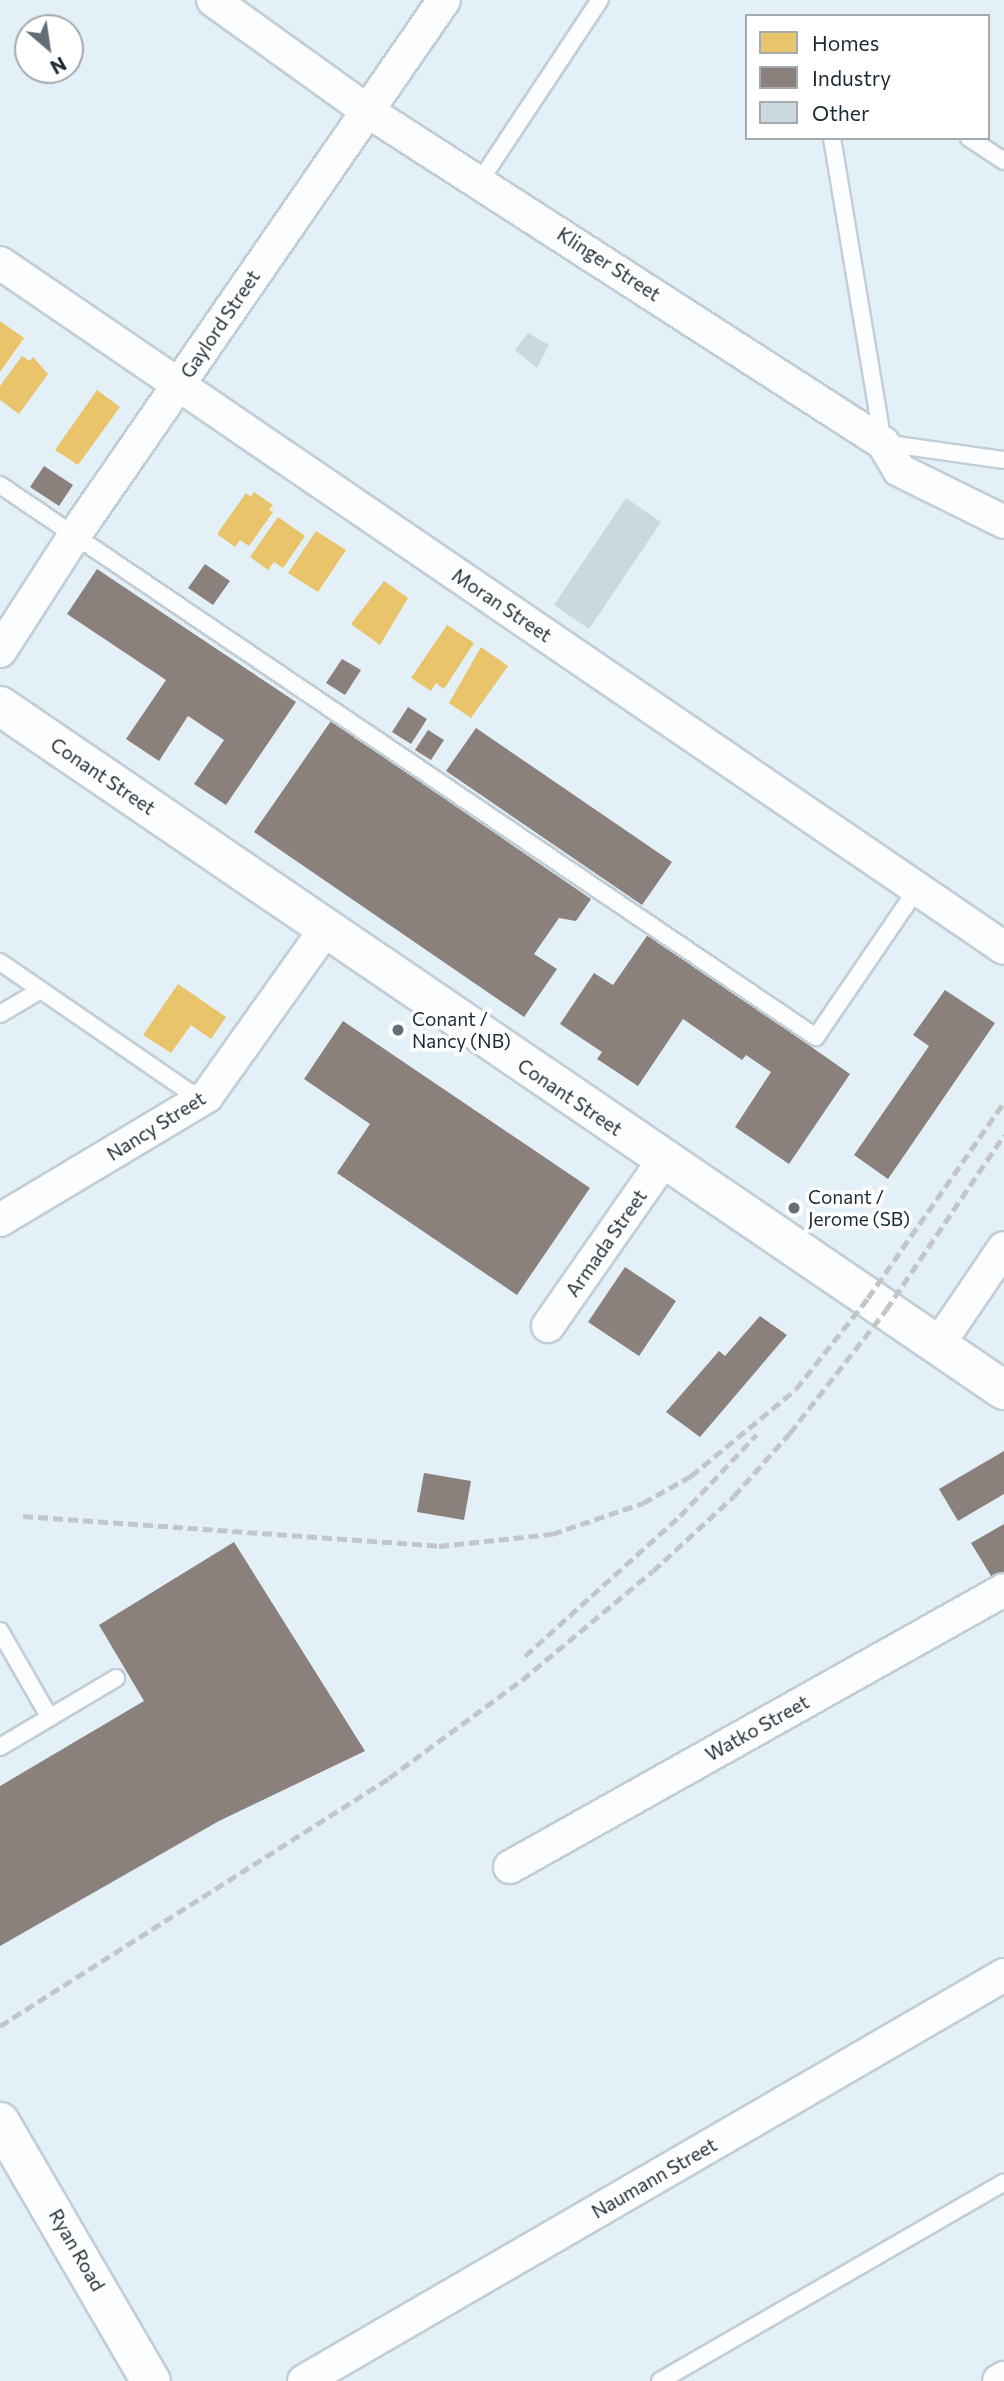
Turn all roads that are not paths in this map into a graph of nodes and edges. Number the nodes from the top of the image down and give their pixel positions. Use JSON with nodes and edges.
{"nodes":[{"id":1,"x":213,"y":0,"type":"edge"},
{"id":2,"x":600,"y":0,"type":"edge"},
{"id":3,"x":440,"y":2,"type":"edge"},
{"id":4,"x":366,"y":110,"type":"junction"},
{"id":5,"x":832,"y":140,"type":"edge"},
{"id":6,"x":972,"y":140,"type":"edge"},
{"id":7,"x":1004,"y":161,"type":"edge"},
{"id":8,"x":480,"y":181,"type":"junction"},
{"id":9,"x":0,"y":263,"type":"edge"},
{"id":10,"x":178,"y":384,"type":"junction"},
{"id":11,"x":883,"y":443,"type":"junction"},
{"id":12,"x":1004,"y":460,"type":"edge"},
{"id":13,"x":0,"y":485,"type":"edge"},
{"id":14,"x":1004,"y":522,"type":"edge"},
{"id":15,"x":74,"y":536,"type":"junction"},
{"id":16,"x":0,"y":651,"type":"edge"},
{"id":17,"x":0,"y":706,"type":"edge"},
{"id":18,"x":916,"y":889,"type":"junction"},
{"id":19,"x":327,"y":928,"type":"junction"},
{"id":20,"x":1004,"y":948,"type":"edge"},
{"id":21,"x":0,"y":962,"type":"edge"},
{"id":22,"x":39,"y":990,"type":"junction"},
{"id":23,"x":0,"y":1014,"type":"edge"},
{"id":24,"x":204,"y":1098,"type":"junction"},
{"id":25,"x":664,"y":1160,"type":"junction"},
{"id":26,"x":0,"y":1220,"type":"edge"},
{"id":27,"x":1004,"y":1248,"type":"edge"},
{"id":28,"x":548,"y":1326,"type":"dead end"},
{"id":29,"x":938,"y":1345,"type":"junction"},
{"id":30,"x":1004,"y":1390,"type":"edge"},
{"id":31,"x":1004,"y":1590,"type":"edge"},
{"id":32,"x":0,"y":1631,"type":"edge"},
{"id":33,"x":116,"y":1678,"type":"dead end"},
{"id":34,"x":50,"y":1718,"type":"junction"},
{"id":35,"x":0,"y":1747,"type":"edge"},
{"id":36,"x":510,"y":1867,"type":"dead end"},
{"id":37,"x":1004,"y":1975,"type":"edge"},
{"id":38,"x":0,"y":2122,"type":"edge"},
{"id":39,"x":1004,"y":2182,"type":"edge"},
{"id":40,"x":1004,"y":2378,"type":"edge"},
{"id":41,"x":151,"y":2381,"type":"edge"},
{"id":42,"x":304,"y":2381,"type":"edge"},
{"id":43,"x":660,"y":2381,"type":"edge"},
{"id":44,"x":999,"y":2381,"type":"edge"}],
"edges":[{"from":1,"to":4,"type":"street","name":"Klinger Street"},
{"from":2,"to":8,"type":"lane"},
{"from":3,"to":4,"type":"street","name":"Gaylord Street"},
{"from":4,"to":8,"type":"street","name":"Klinger Street"},
{"from":4,"to":10,"type":"street","name":"Gaylord Street"},
{"from":5,"to":11,"type":"lane"},
{"from":6,"to":7,"type":"lane"},
{"from":8,"to":11,"type":"street","name":"Klinger Street"},
{"from":9,"to":10,"type":"street","name":"Moran Street"},
{"from":10,"to":15,"type":"street","name":"Gaylord Street"},
{"from":10,"to":18,"type":"street","name":"Moran Street"},
{"from":11,"to":12,"type":"lane"},
{"from":11,"to":14,"type":"street","name":"Klinger Street"},
{"from":13,"to":15,"type":"lane"},
{"from":15,"to":16,"type":"street","name":"Gaylord Street"},
{"from":15,"to":18,"type":"lane"},
{"from":17,"to":19,"type":"main road","name":"Conant Street"},
{"from":18,"to":20,"type":"street","name":"Moran Street"},
{"from":19,"to":24,"type":"street","name":"Nancy Street"},
{"from":19,"to":25,"type":"main road","name":"Conant Street"},
{"from":21,"to":22,"type":"lane"},
{"from":22,"to":23,"type":"lane"},
{"from":22,"to":24,"type":"lane"},
{"from":24,"to":26,"type":"street","name":"Nancy Street"},
{"from":25,"to":28,"type":"street","name":"Armada Street"},
{"from":25,"to":29,"type":"main road","name":"Conant Street"},
{"from":27,"to":29,"type":"street"},
{"from":29,"to":30,"type":"main road","name":"Conant Street"},
{"from":31,"to":36,"type":"street","name":"Watko Street"},
{"from":32,"to":34,"type":"lane"},
{"from":33,"to":34,"type":"lane"},
{"from":34,"to":35,"type":"lane"},
{"from":37,"to":42,"type":"street","name":"Naumann Street"},
{"from":38,"to":41,"type":"main road","name":"Ryan Road"},
{"from":39,"to":43,"type":"lane"},
{"from":40,"to":44,"type":"street"}]}
